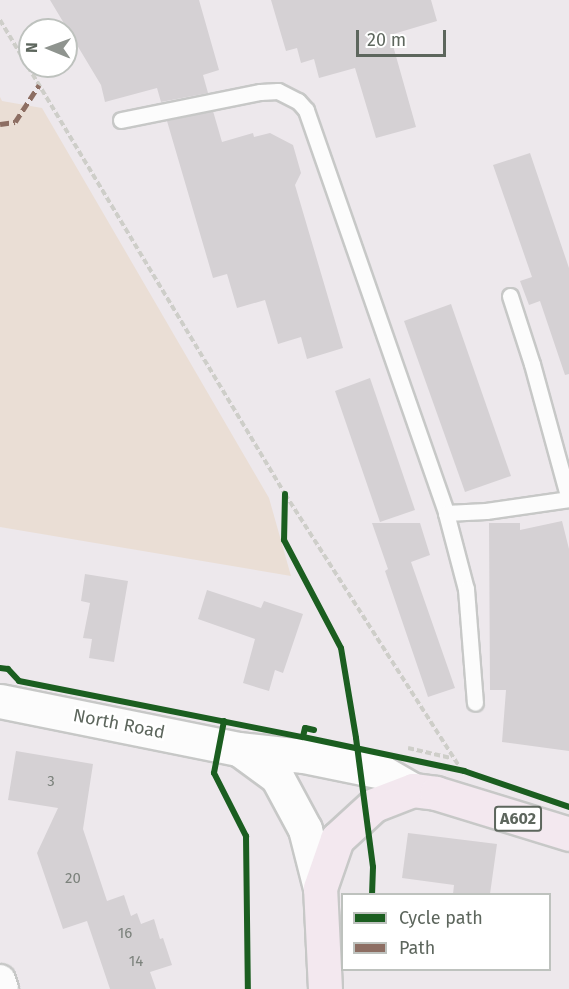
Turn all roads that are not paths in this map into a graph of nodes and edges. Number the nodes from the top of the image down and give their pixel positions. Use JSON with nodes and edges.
{"nodes":[{"id":1,"x":121,"y":120,"type":"dead end"},
{"id":2,"x":510,"y":296,"type":"dead end"},
{"id":3,"x":569,"y":499,"type":"edge"},
{"id":4,"x":446,"y":513,"type":"junction"},
{"id":5,"x":0,"y":701,"type":"edge"},
{"id":6,"x":475,"y":704,"type":"dead end"},
{"id":7,"x":238,"y":749,"type":"junction"},
{"id":8,"x":413,"y":790,"type":"junction"},
{"id":9,"x":569,"y":834,"type":"edge"},
{"id":10,"x":320,"y":888,"type":"junction"},
{"id":11,"x":0,"y":980,"type":"edge"},
{"id":12,"x":3,"y":989,"type":"edge"},
{"id":13,"x":325,"y":989,"type":"edge"}],
"edges":[{"from":1,"to":4,"type":"lane"},
{"from":2,"to":3,"type":"lane"},
{"from":3,"to":4,"type":"lane"},
{"from":4,"to":6,"type":"lane"},
{"from":5,"to":7,"type":"main road","name":"North Road"},
{"from":7,"to":8,"type":"main road","name":"North Road"},
{"from":7,"to":10,"type":"main road","name":"North Road"},
{"from":8,"to":9,"type":"main road","number":"A602"},
{"from":8,"to":10,"type":"main road"},
{"from":10,"to":13,"type":"main road"},
{"from":11,"to":12,"type":"street"}]}
